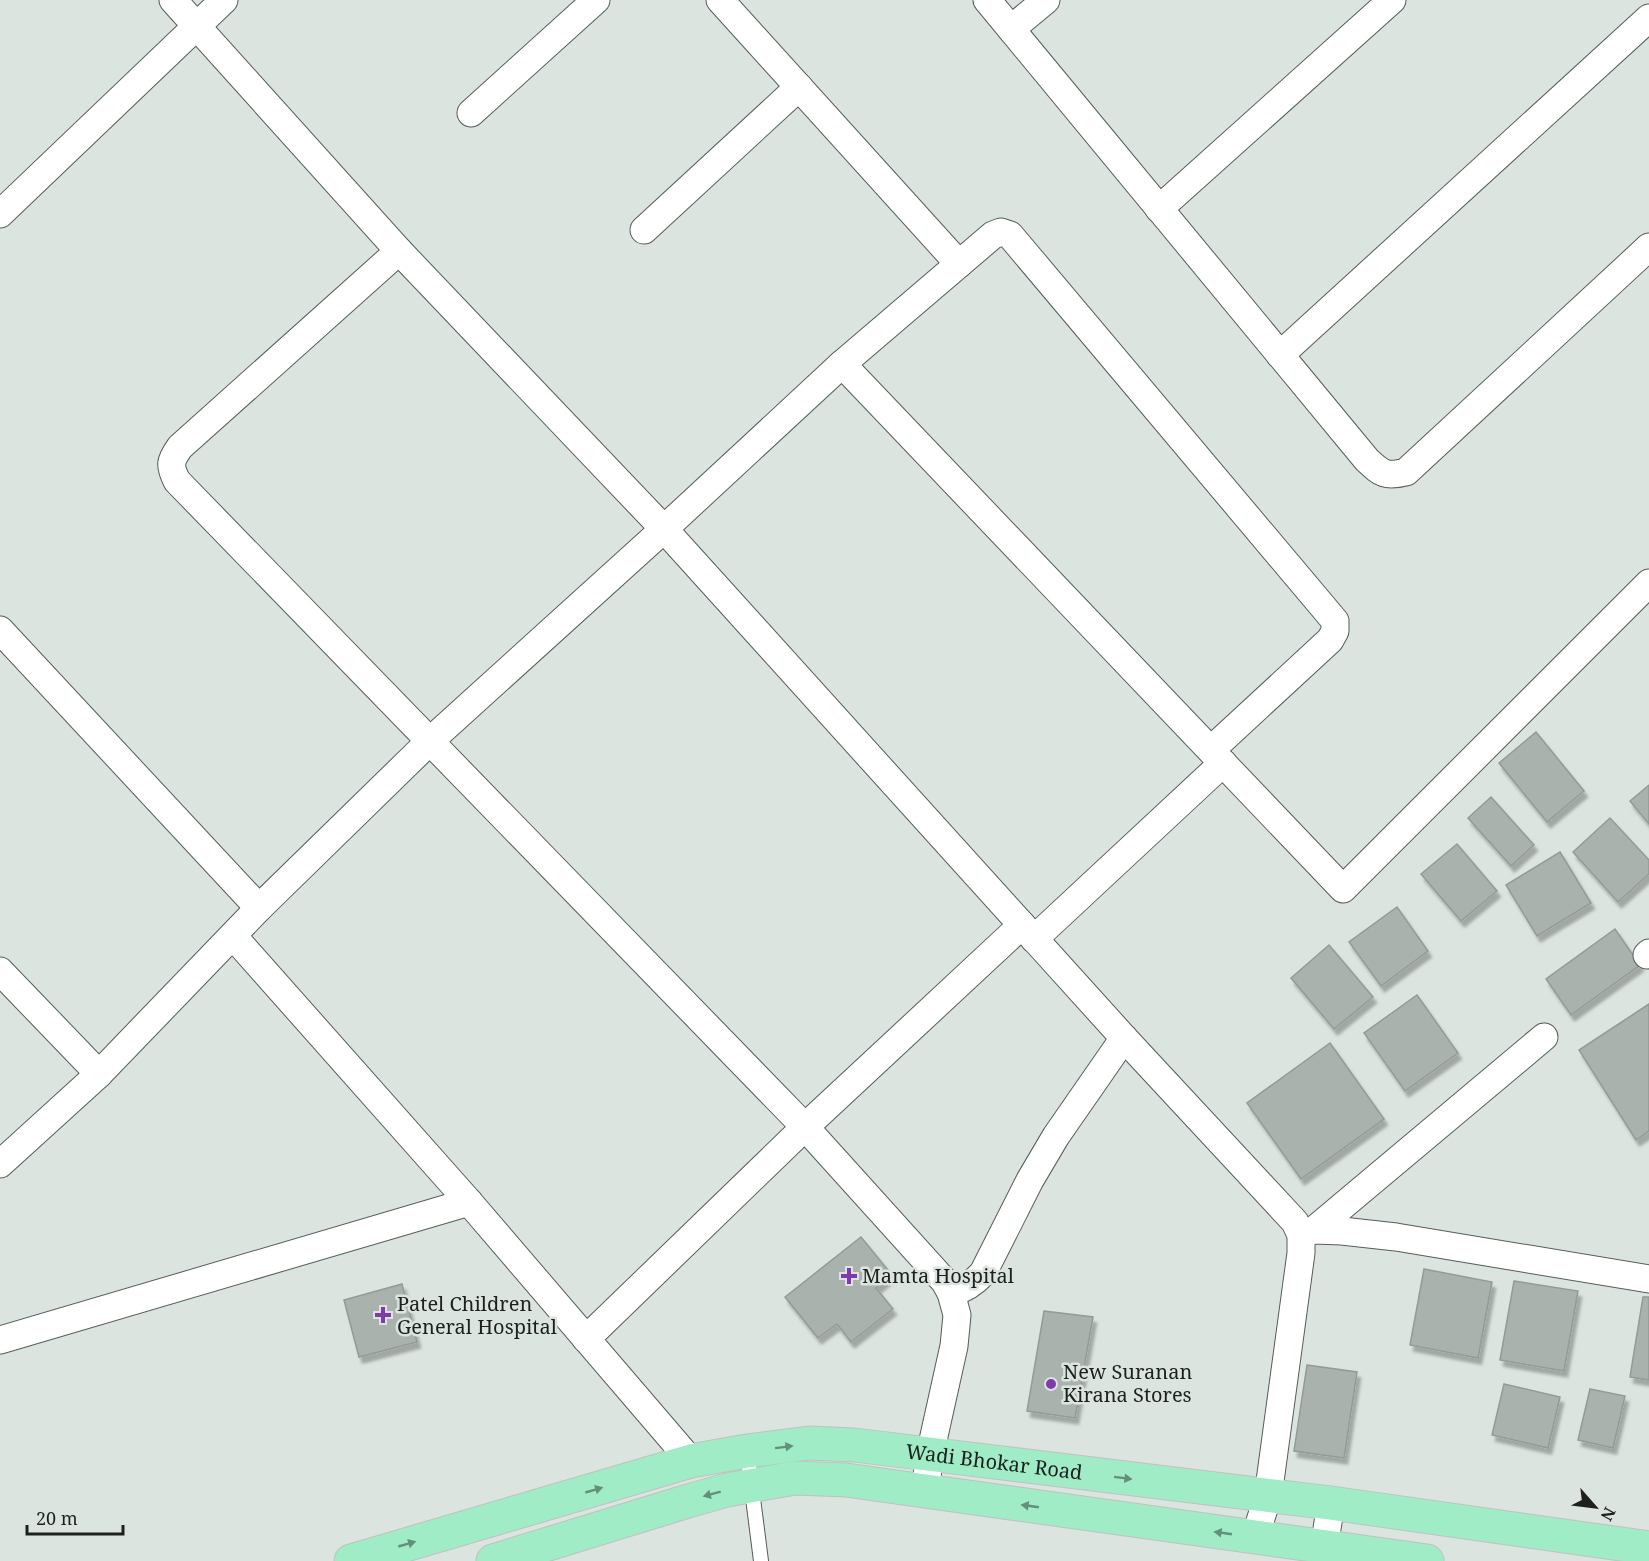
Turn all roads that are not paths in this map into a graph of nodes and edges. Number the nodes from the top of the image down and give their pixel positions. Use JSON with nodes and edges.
{"nodes":[{"id":1,"x":173,"y":0,"type":"edge"},
{"id":2,"x":224,"y":0,"type":"edge"},
{"id":3,"x":596,"y":0,"type":"edge"},
{"id":4,"x":720,"y":0,"type":"edge"},
{"id":5,"x":987,"y":0,"type":"edge"},
{"id":6,"x":1046,"y":0,"type":"edge"},
{"id":7,"x":1392,"y":0,"type":"edge"},
{"id":8,"x":1649,"y":18,"type":"edge"},
{"id":9,"x":197,"y":26,"type":"junction"},
{"id":10,"x":1011,"y":29,"type":"junction"},
{"id":11,"x":799,"y":87,"type":"junction"},
{"id":12,"x":471,"y":113,"type":"dead end"},
{"id":13,"x":1159,"y":209,"type":"junction"},
{"id":14,"x":0,"y":214,"type":"edge"},
{"id":15,"x":644,"y":230,"type":"dead end"},
{"id":16,"x":1649,"y":247,"type":"edge"},
{"id":17,"x":399,"y":251,"type":"junction"},
{"id":18,"x":959,"y":264,"type":"junction"},
{"id":19,"x":1280,"y":355,"type":"junction"},
{"id":20,"x":842,"y":364,"type":"junction"},
{"id":21,"x":664,"y":529,"type":"junction"},
{"id":22,"x":1648,"y":586,"type":"edge"},
{"id":23,"x":0,"y":630,"type":"edge"},
{"id":24,"x":430,"y":741,"type":"junction"},
{"id":25,"x":1217,"y":757,"type":"junction"},
{"id":26,"x":259,"y":908,"type":"junction"},
{"id":27,"x":1028,"y":932,"type":"junction"},
{"id":28,"x":233,"y":936,"type":"junction"},
{"id":29,"x":0,"y":971,"type":"edge"},
{"id":30,"x":1544,"y":1036,"type":"dead end"},
{"id":31,"x":1124,"y":1038,"type":"junction"},
{"id":32,"x":99,"y":1074,"type":"junction"},
{"id":33,"x":805,"y":1127,"type":"junction"},
{"id":34,"x":0,"y":1164,"type":"edge"},
{"id":35,"x":469,"y":1202,"type":"junction"},
{"id":36,"x":1307,"y":1233,"type":"junction"},
{"id":37,"x":1649,"y":1279,"type":"edge"},
{"id":38,"x":951,"y":1293,"type":"junction"},
{"id":39,"x":586,"y":1339,"type":"junction"},
{"id":40,"x":0,"y":1340,"type":"edge"},
{"id":41,"x":747,"y":1451,"type":"junction"},
{"id":42,"x":930,"y":1454,"type":"junction"},
{"id":43,"x":691,"y":1461,"type":"junction"},
{"id":44,"x":751,"y":1486,"type":"junction"},
{"id":45,"x":926,"y":1491,"type":"junction"},
{"id":46,"x":1268,"y":1496,"type":"junction"},
{"id":47,"x":1331,"y":1503,"type":"junction"},
{"id":48,"x":1255,"y":1537,"type":"junction"},
{"id":49,"x":1649,"y":1548,"type":"edge"},
{"id":50,"x":1323,"y":1554,"type":"edge"},
{"id":51,"x":351,"y":1561,"type":"edge"},
{"id":52,"x":493,"y":1561,"type":"edge"},
{"id":53,"x":761,"y":1561,"type":"edge"},
{"id":54,"x":1427,"y":1561,"type":"edge"}],
"edges":[{"from":1,"to":9,"type":"street"},
{"from":2,"to":9,"type":"street"},
{"from":3,"to":12,"type":"street"},
{"from":4,"to":11,"type":"street"},
{"from":5,"to":10,"type":"street"},
{"from":6,"to":10,"type":"street"},
{"from":7,"to":13,"type":"street"},
{"from":8,"to":19,"type":"street"},
{"from":9,"to":14,"type":"street"},
{"from":9,"to":17,"type":"street"},
{"from":10,"to":13,"type":"street"},
{"from":11,"to":15,"type":"street"},
{"from":11,"to":18,"type":"street"},
{"from":13,"to":19,"type":"street"},
{"from":16,"to":19,"type":"street"},
{"from":17,"to":21,"type":"street"},
{"from":17,"to":24,"type":"street"},
{"from":18,"to":20,"type":"street"},
{"from":18,"to":25,"type":"street"},
{"from":20,"to":21,"type":"street"},
{"from":20,"to":25,"type":"street"},
{"from":21,"to":24,"type":"street"},
{"from":21,"to":27,"type":"street"},
{"from":22,"to":25,"type":"street"},
{"from":23,"to":26,"type":"street"},
{"from":24,"to":26,"type":"street"},
{"from":24,"to":33,"type":"street"},
{"from":25,"to":27,"type":"street"},
{"from":26,"to":28,"type":"street"},
{"from":27,"to":31,"type":"street"},
{"from":27,"to":33,"type":"street"},
{"from":28,"to":32,"type":"street"},
{"from":28,"to":35,"type":"street"},
{"from":29,"to":32,"type":"street"},
{"from":30,"to":36,"type":"street"},
{"from":31,"to":36,"type":"street"},
{"from":31,"to":38,"type":"street"},
{"from":32,"to":34,"type":"street"},
{"from":33,"to":38,"type":"street"},
{"from":33,"to":39,"type":"street"},
{"from":35,"to":39,"type":"street"},
{"from":35,"to":40,"type":"street"},
{"from":36,"to":37,"type":"street"},
{"from":36,"to":46,"type":"street"},
{"from":38,"to":42,"type":"street"},
{"from":39,"to":43,"type":"street"},
{"from":41,"to":42,"type":"main road","name":"Wadi Bhokar Road","one_way":true},
{"from":41,"to":43,"type":"main road","name":"Wadi Bhokar Road"},
{"from":41,"to":44,"type":"lane"},
{"from":42,"to":45,"type":"street"},
{"from":42,"to":46,"type":"main road","name":"Wadi Bhokar Road","one_way":true},
{"from":51,"to":43,"type":"main road","name":"Wadi Bhokar Road","one_way":true},
{"from":44,"to":45,"type":"main road","name":"Wadi Bhokar Road"},
{"from":44,"to":52,"type":"main road","name":"Wadi Bhokar Road","one_way":true},
{"from":44,"to":53,"type":"lane"},
{"from":48,"to":45,"type":"main road","name":"Wadi Bhokar Road","one_way":true},
{"from":46,"to":47,"type":"main road","name":"Wadi Bhokar Road"},
{"from":46,"to":48,"type":"street"},
{"from":47,"to":49,"type":"main road","name":"Wadi Bhokar Road"},
{"from":47,"to":50,"type":"street"},
{"from":48,"to":50,"type":"main road","name":"Wadi Bhokar Road"},
{"from":50,"to":54,"type":"main road","name":"Wadi Bhokar Road"}]}
